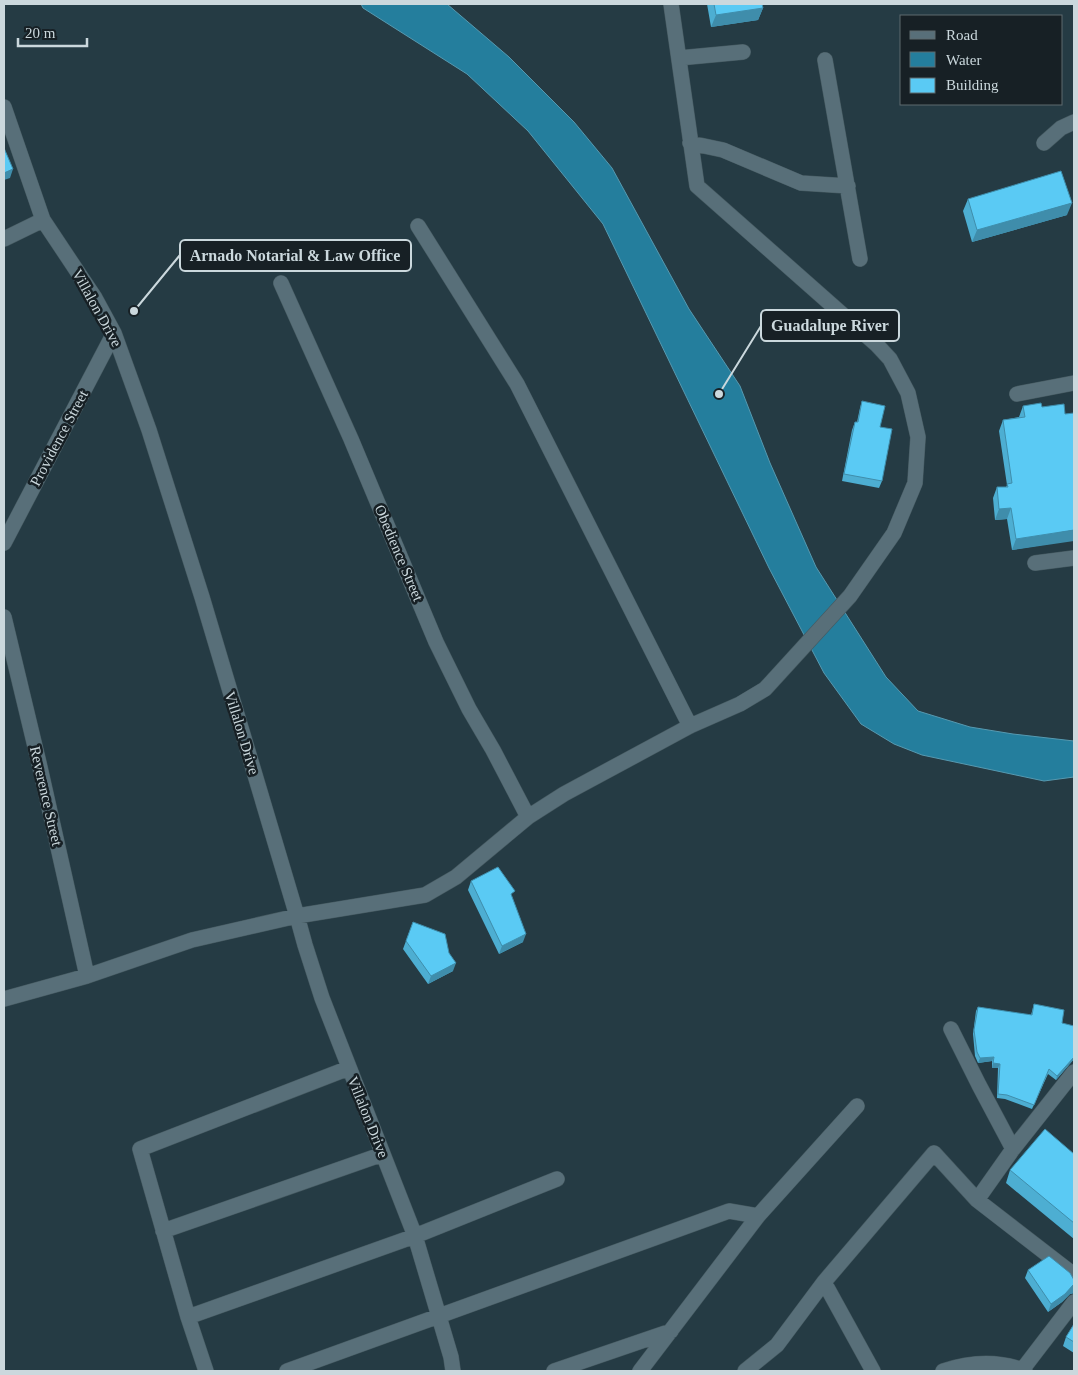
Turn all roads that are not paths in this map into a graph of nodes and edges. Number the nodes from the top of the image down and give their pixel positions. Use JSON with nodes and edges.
{"nodes":[{"id":1,"x":671,"y":4,"type":"edge"},
{"id":2,"x":743,"y":52,"type":"dead end"},
{"id":3,"x":679,"y":58,"type":"junction"},
{"id":4,"x":825,"y":60,"type":"dead end"},
{"id":5,"x":4,"y":107,"type":"edge"},
{"id":6,"x":1074,"y":122,"type":"edge"},
{"id":7,"x":690,"y":143,"type":"junction"},
{"id":8,"x":1044,"y":143,"type":"dead end"},
{"id":9,"x":848,"y":186,"type":"junction"},
{"id":10,"x":43,"y":220,"type":"junction"},
{"id":11,"x":418,"y":226,"type":"dead end"},
{"id":12,"x":4,"y":239,"type":"edge"},
{"id":13,"x":860,"y":259,"type":"dead end"},
{"id":14,"x":282,"y":283,"type":"dead end"},
{"id":15,"x":114,"y":333,"type":"junction"},
{"id":16,"x":1074,"y":383,"type":"edge"},
{"id":17,"x":1017,"y":394,"type":"dead end"},
{"id":18,"x":4,"y":543,"type":"edge"},
{"id":19,"x":1074,"y":558,"type":"edge"},
{"id":20,"x":1035,"y":564,"type":"dead end"},
{"id":21,"x":4,"y":617,"type":"edge"},
{"id":22,"x":690,"y":726,"type":"junction"},
{"id":23,"x":528,"y":817,"type":"junction"},
{"id":24,"x":297,"y":916,"type":"junction"},
{"id":25,"x":87,"y":976,"type":"junction"},
{"id":26,"x":4,"y":999,"type":"edge"},
{"id":27,"x":951,"y":1029,"type":"dead end"},
{"id":28,"x":349,"y":1068,"type":"junction"},
{"id":29,"x":1074,"y":1072,"type":"edge"},
{"id":30,"x":857,"y":1106,"type":"dead end"},
{"id":31,"x":1013,"y":1149,"type":"junction"},
{"id":32,"x":383,"y":1154,"type":"junction"},
{"id":33,"x":557,"y":1179,"type":"dead end"},
{"id":34,"x":978,"y":1200,"type":"junction"},
{"id":35,"x":758,"y":1216,"type":"junction"},
{"id":36,"x":163,"y":1231,"type":"junction"},
{"id":37,"x":415,"y":1236,"type":"junction"},
{"id":38,"x":1074,"y":1275,"type":"edge"},
{"id":39,"x":824,"y":1282,"type":"junction"},
{"id":40,"x":1074,"y":1302,"type":"edge"},
{"id":41,"x":188,"y":1317,"type":"junction"},
{"id":42,"x":438,"y":1317,"type":"junction"},
{"id":43,"x":671,"y":1331,"type":"junction"},
{"id":44,"x":206,"y":1371,"type":"edge"},
{"id":45,"x":287,"y":1371,"type":"edge"},
{"id":46,"x":452,"y":1371,"type":"edge"},
{"id":47,"x":554,"y":1371,"type":"edge"},
{"id":48,"x":640,"y":1371,"type":"edge"},
{"id":49,"x":745,"y":1371,"type":"edge"},
{"id":50,"x":873,"y":1371,"type":"edge"},
{"id":51,"x":943,"y":1371,"type":"edge"},
{"id":52,"x":1023,"y":1371,"type":"edge"}],
"edges":[{"from":1,"to":3,"type":"street"},
{"from":2,"to":3,"type":"street"},
{"from":3,"to":7,"type":"street"},
{"from":4,"to":9,"type":"street"},
{"from":5,"to":10,"type":"street","name":"Villalon Drive"},
{"from":6,"to":8,"type":"street"},
{"from":7,"to":9,"type":"street"},
{"from":7,"to":22,"type":"street"},
{"from":9,"to":13,"type":"street"},
{"from":10,"to":12,"type":"street"},
{"from":10,"to":15,"type":"street","name":"Villalon Drive"},
{"from":11,"to":22,"type":"street"},
{"from":14,"to":23,"type":"street","name":"Obedience Street"},
{"from":15,"to":18,"type":"street","name":"Providence Street"},
{"from":15,"to":24,"type":"street","name":"Villalon Drive"},
{"from":16,"to":17,"type":"street"},
{"from":19,"to":20,"type":"street"},
{"from":21,"to":25,"type":"street","name":"Reverence Street"},
{"from":22,"to":23,"type":"street"},
{"from":23,"to":24,"type":"street"},
{"from":24,"to":25,"type":"street"},
{"from":24,"to":28,"type":"street","name":"Villalon Drive"},
{"from":25,"to":26,"type":"street"},
{"from":27,"to":31,"type":"street"},
{"from":28,"to":32,"type":"street","name":"Villalon Drive"},
{"from":28,"to":36,"type":"street"},
{"from":29,"to":31,"type":"street"},
{"from":30,"to":35,"type":"street"},
{"from":31,"to":34,"type":"street"},
{"from":32,"to":36,"type":"street"},
{"from":32,"to":37,"type":"street","name":"Villalon Drive"},
{"from":33,"to":37,"type":"street"},
{"from":34,"to":38,"type":"street"},
{"from":34,"to":39,"type":"street"},
{"from":35,"to":42,"type":"street"},
{"from":35,"to":43,"type":"street"},
{"from":36,"to":41,"type":"street"},
{"from":37,"to":41,"type":"street"},
{"from":37,"to":42,"type":"street","name":"Villalon Drive"},
{"from":39,"to":49,"type":"street"},
{"from":39,"to":50,"type":"street"},
{"from":40,"to":52,"type":"street"},
{"from":41,"to":44,"type":"street"},
{"from":42,"to":45,"type":"street"},
{"from":42,"to":46,"type":"street","name":"Villalon Drive"},
{"from":43,"to":47,"type":"street"},
{"from":43,"to":48,"type":"street"},
{"from":51,"to":52,"type":"street"}]}
